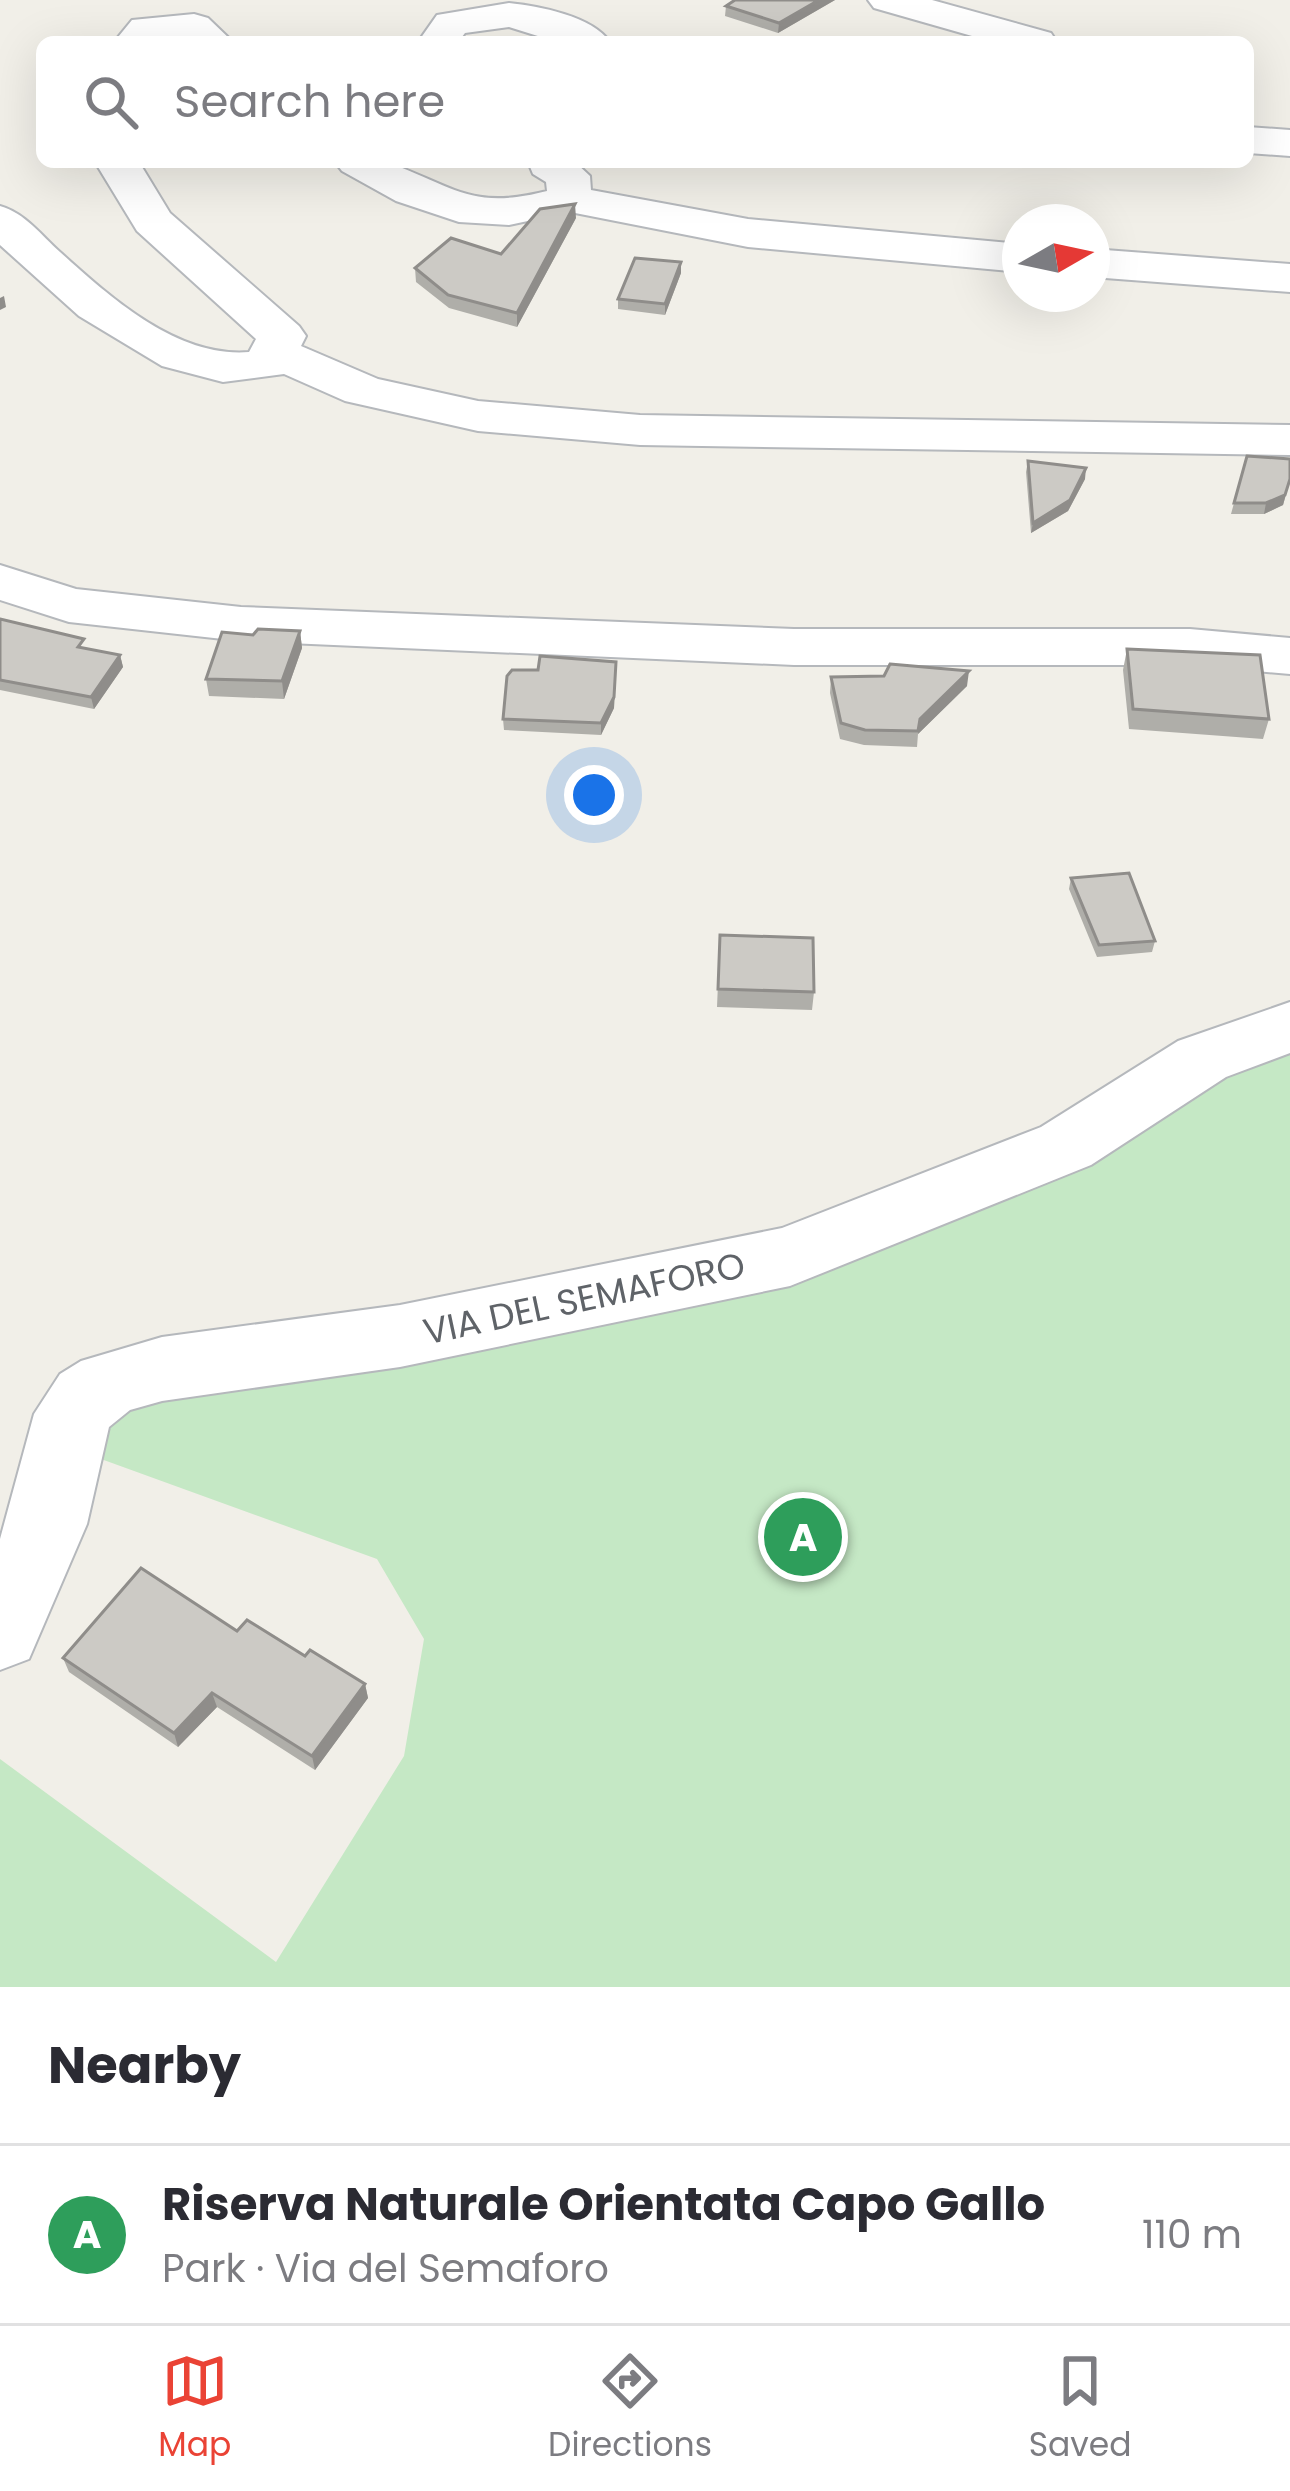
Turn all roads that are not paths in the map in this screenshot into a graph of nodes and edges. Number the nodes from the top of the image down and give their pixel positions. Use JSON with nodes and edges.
{"nodes":[{"id":1,"x":887,"y":0,"type":"edge"},
{"id":2,"x":139,"y":36,"type":"edge"},
{"id":3,"x":206,"y":36,"type":"edge"},
{"id":4,"x":442,"y":36,"type":"edge"},
{"id":5,"x":578,"y":36,"type":"edge"},
{"id":6,"x":1016,"y":36,"type":"edge"},
{"id":7,"x":1254,"y":140,"type":"edge"},
{"id":8,"x":1290,"y":143,"type":"edge"},
{"id":9,"x":121,"y":168,"type":"edge"},
{"id":10,"x":367,"y":168,"type":"edge"},
{"id":11,"x":554,"y":168,"type":"edge"},
{"id":12,"x":570,"y":199,"type":"junction"},
{"id":13,"x":0,"y":220,"type":"edge"},
{"id":14,"x":1002,"y":255,"type":"edge"},
{"id":15,"x":1110,"y":264,"type":"edge"},
{"id":16,"x":1290,"y":278,"type":"edge"},
{"id":17,"x":273,"y":352,"type":"junction"},
{"id":18,"x":1290,"y":440,"type":"edge"},
{"id":19,"x":0,"y":582,"type":"edge"},
{"id":20,"x":1290,"y":656,"type":"edge"},
{"id":21,"x":1290,"y":1028,"type":"edge"},
{"id":22,"x":0,"y":1632,"type":"edge"}],
"edges":[{"from":1,"to":6,"type":"street"},
{"from":2,"to":3,"type":"street"},
{"from":4,"to":5,"type":"street"},
{"from":7,"to":8,"type":"street"},
{"from":9,"to":17,"type":"street"},
{"from":10,"to":12,"type":"street"},
{"from":11,"to":12,"type":"street"},
{"from":12,"to":14,"type":"street"},
{"from":13,"to":17,"type":"street"},
{"from":15,"to":16,"type":"street"},
{"from":17,"to":18,"type":"street"},
{"from":19,"to":20,"type":"street"},
{"from":21,"to":22,"type":"street","name":"VIA DEL SEMAFORO"}]}
